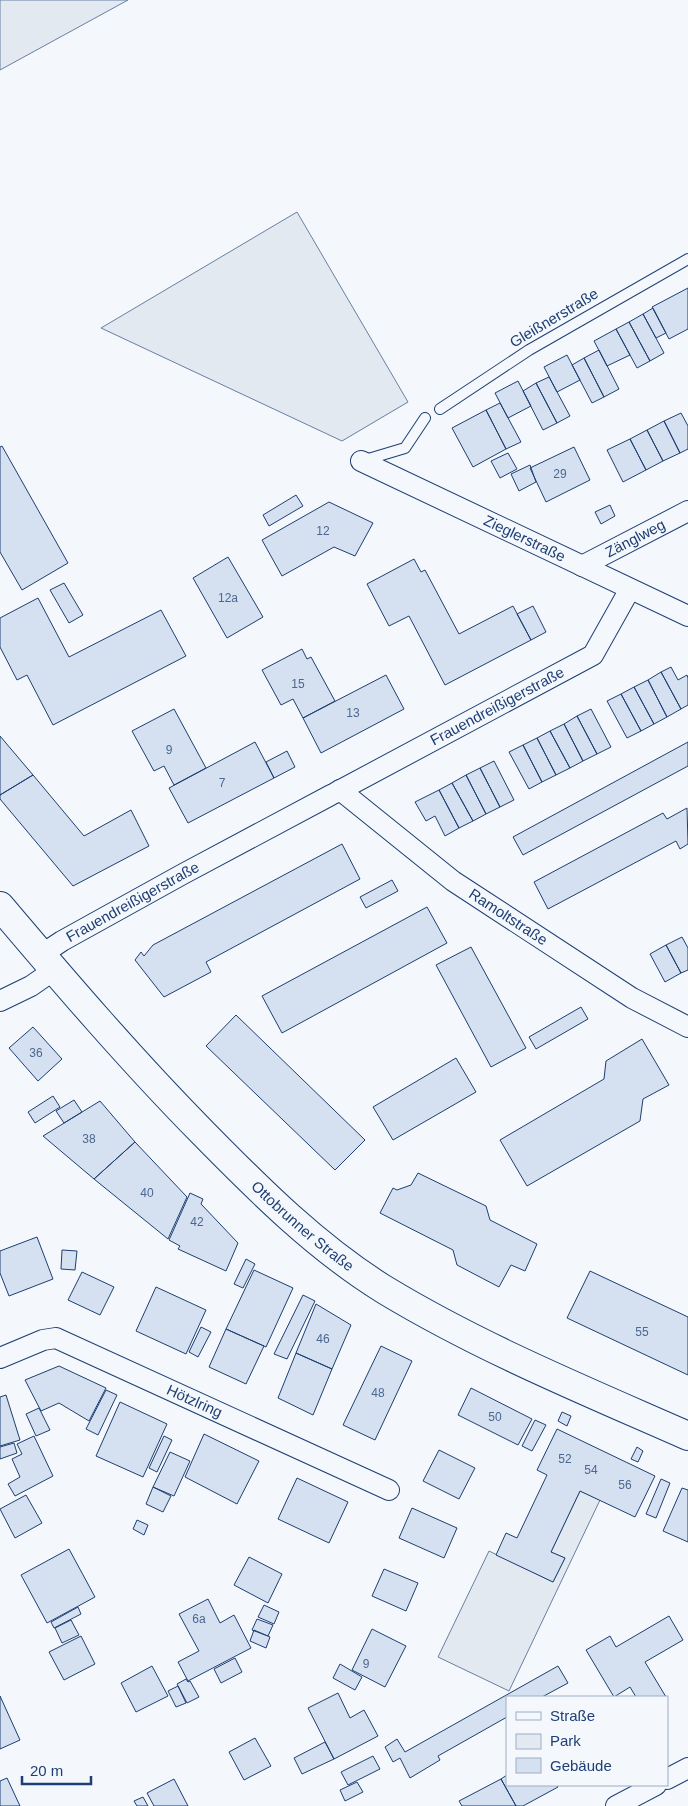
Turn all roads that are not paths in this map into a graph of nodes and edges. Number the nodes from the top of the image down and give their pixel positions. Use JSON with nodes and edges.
{"nodes":[{"id":1,"x":688,"y":259,"type":"edge"},
{"id":2,"x":440,"y":409,"type":"dead end"},
{"id":3,"x":425,"y":418,"type":"dead end"},
{"id":4,"x":361,"y":461,"type":"joint"},
{"id":5,"x":688,"y":511,"type":"edge"},
{"id":6,"x":582,"y":566,"type":"junction"},
{"id":7,"x":630,"y":589,"type":"junction"},
{"id":8,"x":688,"y":616,"type":"edge"},
{"id":9,"x":335,"y":793,"type":"junction"},
{"id":10,"x":0,"y":906,"type":"edge"},
{"id":11,"x":48,"y":962,"type":"junction"},
{"id":12,"x":0,"y":1001,"type":"edge"},
{"id":13,"x":688,"y":1027,"type":"edge"},
{"id":14,"x":0,"y":1358,"type":"edge"},
{"id":15,"x":688,"y":1436,"type":"edge"},
{"id":16,"x":389,"y":1490,"type":"dead end"},
{"id":17,"x":688,"y":1768,"type":"edge"},
{"id":18,"x":668,"y":1778,"type":"edge"},
{"id":19,"x":654,"y":1786,"type":"edge"},
{"id":20,"x":616,"y":1806,"type":"edge"}],
"edges":[{"from":1,"to":2,"type":"lane","name":"Gleißnerstraße"},
{"from":3,"to":4,"type":"lane"},
{"from":4,"to":6,"type":"street","name":"Zieglerstraße"},
{"from":5,"to":6,"type":"street","name":"Zänglweg"},
{"from":6,"to":7,"type":"street","name":"Zieglerstraße"},
{"from":7,"to":8,"type":"street","name":"Zieglerstraße"},
{"from":7,"to":9,"type":"street","name":"Frauendreißigerstraße"},
{"from":9,"to":11,"type":"street","name":"Frauendreißigerstraße"},
{"from":9,"to":13,"type":"street","name":"Ramoltstraße"},
{"from":10,"to":11,"type":"main road","name":"Ottobrunner Straße"},
{"from":11,"to":12,"type":"street","name":"Frauendreißigerstraße"},
{"from":11,"to":15,"type":"main road","name":"Ottobrunner Straße"},
{"from":14,"to":16,"type":"street","name":"Hötzlring"},
{"from":17,"to":18,"type":"street"},
{"from":19,"to":20,"type":"street"}]}
